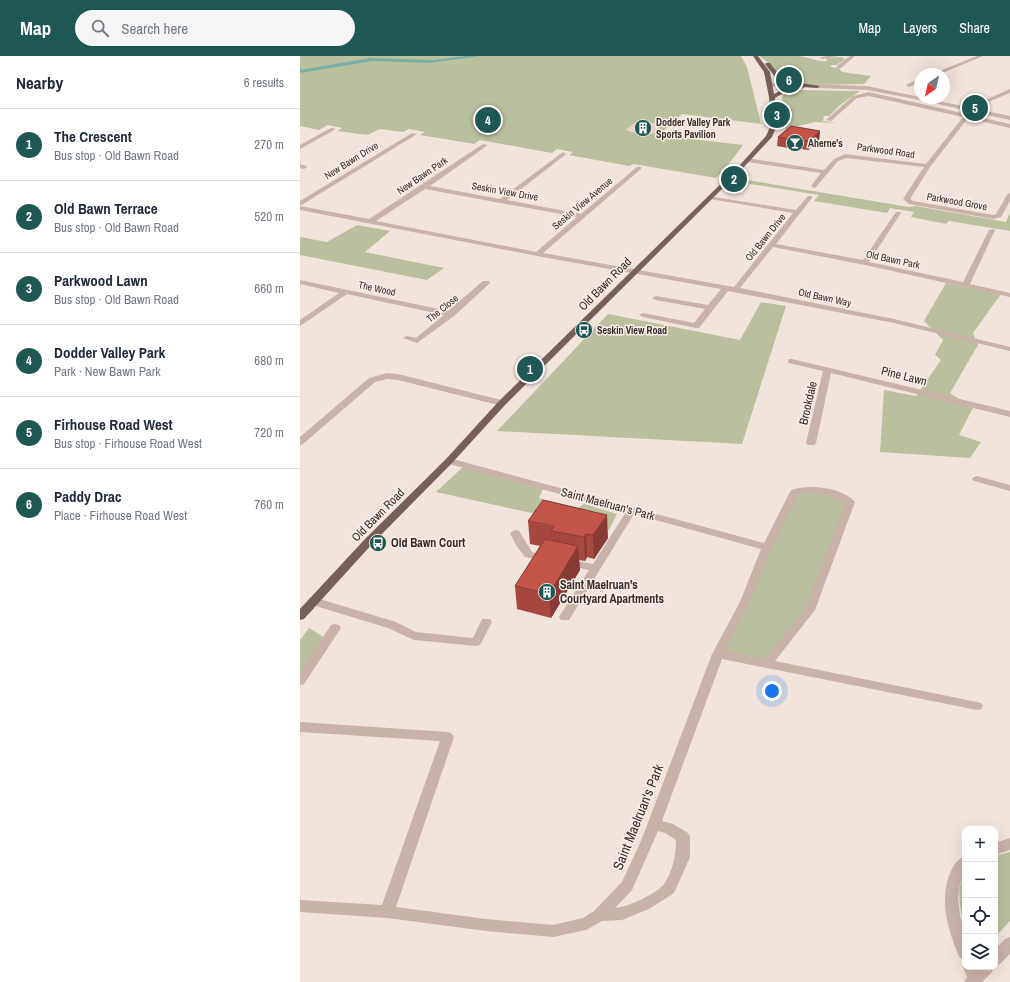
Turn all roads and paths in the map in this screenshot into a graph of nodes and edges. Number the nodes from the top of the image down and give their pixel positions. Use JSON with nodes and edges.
{"nodes":[{"id":1,"x":837,"y":56,"type":"edge"},
{"id":2,"x":853,"y":56,"type":"edge"},
{"id":3,"x":959,"y":56,"type":"edge"},
{"id":4,"x":981,"y":56,"type":"edge"},
{"id":5,"x":756,"y":57,"type":"edge"},
{"id":6,"x":822,"y":58,"type":"dead end"},
{"id":7,"x":972,"y":59,"type":"junction"},
{"id":8,"x":839,"y":67,"type":"dead end"},
{"id":9,"x":950,"y":68,"type":"edge"},
{"id":10,"x":914,"y":83,"type":"edge"},
{"id":11,"x":909,"y":85,"type":"dead end"},
{"id":12,"x":770,"y":86,"type":"junction"},
{"id":13,"x":817,"y":86,"type":"junction"},
{"id":14,"x":1010,"y":91,"type":"edge"},
{"id":15,"x":914,"y":97,"type":"edge"},
{"id":16,"x":772,"y":98,"type":"junction"},
{"id":17,"x":984,"y":102,"type":"dead end"},
{"id":18,"x":948,"y":104,"type":"edge"},
{"id":19,"x":967,"y":116,"type":"junction"},
{"id":20,"x":1010,"y":118,"type":"edge"},
{"id":21,"x":829,"y":120,"type":"dead end"},
{"id":22,"x":1010,"y":126,"type":"edge"},
{"id":23,"x":333,"y":129,"type":"dead end"},
{"id":24,"x":414,"y":134,"type":"dead end"},
{"id":25,"x":485,"y":145,"type":"dead end"},
{"id":26,"x":300,"y":147,"type":"edge"},
{"id":27,"x":563,"y":154,"type":"dead end"},
{"id":28,"x":747,"y":160,"type":"junction"},
{"id":29,"x":928,"y":166,"type":"junction"},
{"id":30,"x":640,"y":168,"type":"dead end"},
{"id":31,"x":824,"y":172,"type":"junction"},
{"id":32,"x":814,"y":186,"type":"dead end"},
{"id":33,"x":424,"y":187,"type":"junction"},
{"id":34,"x":1010,"y":195,"type":"edge"},
{"id":35,"x":710,"y":197,"type":"junction"},
{"id":36,"x":810,"y":197,"type":"dead end"},
{"id":37,"x":502,"y":201,"type":"junction"},
{"id":38,"x":300,"y":204,"type":"edge"},
{"id":39,"x":300,"y":208,"type":"edge"},
{"id":40,"x":798,"y":212,"type":"junction"},
{"id":41,"x":898,"y":213,"type":"dead end"},
{"id":42,"x":583,"y":216,"type":"junction"},
{"id":43,"x":370,"y":222,"type":"junction"},
{"id":44,"x":992,"y":230,"type":"dead end"},
{"id":45,"x":772,"y":245,"type":"junction"},
{"id":46,"x":537,"y":254,"type":"junction"},
{"id":47,"x":865,"y":263,"type":"junction"},
{"id":48,"x":635,"y":272,"type":"junction"},
{"id":49,"x":300,"y":282,"type":"edge"},
{"id":50,"x":486,"y":283,"type":"dead end"},
{"id":51,"x":966,"y":285,"type":"junction"},
{"id":52,"x":726,"y":288,"type":"junction"},
{"id":53,"x":736,"y":289,"type":"junction"},
{"id":54,"x":346,"y":291,"type":"junction"},
{"id":55,"x":1010,"y":295,"type":"edge"},
{"id":56,"x":656,"y":298,"type":"dead end"},
{"id":57,"x":710,"y":308,"type":"junction"},
{"id":58,"x":451,"y":314,"type":"junction"},
{"id":59,"x":643,"y":315,"type":"dead end"},
{"id":60,"x":300,"y":324,"type":"edge"},
{"id":61,"x":407,"y":338,"type":"dead end"},
{"id":62,"x":1010,"y":348,"type":"edge"},
{"id":63,"x":792,"y":361,"type":"dead end"},
{"id":64,"x":828,"y":369,"type":"junction"},
{"id":65,"x":502,"y":403,"type":"junction"},
{"id":66,"x":1010,"y":414,"type":"edge"},
{"id":67,"x":300,"y":442,"type":"edge"},
{"id":68,"x":811,"y":443,"type":"dead end"},
{"id":69,"x":449,"y":461,"type":"junction"},
{"id":70,"x":977,"y":479,"type":"dead end"},
{"id":71,"x":1010,"y":488,"type":"edge"},
{"id":72,"x":632,"y":510,"type":"junction"},
{"id":73,"x":515,"y":533,"type":"dead end"},
{"id":74,"x":767,"y":546,"type":"junction"},
{"id":75,"x":595,"y":568,"type":"junction"},
{"id":76,"x":312,"y":601,"type":"junction"},
{"id":77,"x":300,"y":616,"type":"edge"},
{"id":78,"x":565,"y":617,"type":"dead end"},
{"id":79,"x":486,"y":622,"type":"dead end"},
{"id":80,"x":335,"y":628,"type":"dead end"},
{"id":81,"x":718,"y":654,"type":"junction"},
{"id":82,"x":767,"y":663,"type":"junction"},
{"id":83,"x":300,"y":681,"type":"edge"},
{"id":84,"x":977,"y":706,"type":"dead end"},
{"id":85,"x":300,"y":727,"type":"edge"},
{"id":86,"x":655,"y":825,"type":"junction"},
{"id":87,"x":1010,"y":844,"type":"edge"},
{"id":88,"x":998,"y":848,"type":"edge"},
{"id":89,"x":962,"y":864,"type":"edge"},
{"id":90,"x":300,"y":906,"type":"edge"},
{"id":91,"x":387,"y":912,"type":"junction"},
{"id":92,"x":599,"y":915,"type":"junction"},
{"id":93,"x":962,"y":943,"type":"edge"},
{"id":94,"x":1010,"y":944,"type":"edge"},
{"id":95,"x":998,"y":956,"type":"edge"},
{"id":96,"x":982,"y":970,"type":"edge"},
{"id":97,"x":973,"y":976,"type":"edge"}],
"edges":[{"from":1,"to":6,"type":"street"},
{"from":2,"to":8,"type":"street"},
{"from":3,"to":7,"type":"street"},
{"from":4,"to":7,"type":"street"},
{"from":5,"to":12,"type":"main road","name":"Old Bawn Road"},
{"from":5,"to":13,"type":"main road"},
{"from":7,"to":9,"type":"street"},
{"from":10,"to":11,"type":"street"},
{"from":12,"to":13,"type":"street"},
{"from":12,"to":16,"type":"main road","name":"Old Bawn Road"},
{"from":13,"to":15,"type":"street"},
{"from":13,"to":16,"type":"main road"},
{"from":14,"to":17,"type":"street"},
{"from":16,"to":28,"type":"main road","name":"Old Bawn Road"},
{"from":18,"to":20,"type":"street"},
{"from":19,"to":21,"type":"street"},
{"from":19,"to":22,"type":"street"},
{"from":19,"to":29,"type":"street"},
{"from":23,"to":26,"type":"street"},
{"from":24,"to":38,"type":"street","name":"New Bawn Drive"},
{"from":25,"to":33,"type":"street","name":"New Bawn Park"},
{"from":27,"to":37,"type":"street"},
{"from":28,"to":31,"type":"street"},
{"from":28,"to":35,"type":"main road","name":"Old Bawn Road"},
{"from":29,"to":31,"type":"street","name":"Parkwood Road"},
{"from":29,"to":34,"type":"street","name":"Parkwood Grove"},
{"from":30,"to":42,"type":"street","name":"Seskin View Avenue"},
{"from":31,"to":32,"type":"street","name":"Parkwood Road"},
{"from":33,"to":37,"type":"street","name":"Seskin View Drive"},
{"from":33,"to":43,"type":"street","name":"New Bawn Park"},
{"from":35,"to":40,"type":"street"},
{"from":35,"to":48,"type":"main road","name":"Old Bawn Road"},
{"from":36,"to":40,"type":"street","name":"Old Bawn Drive"},
{"from":37,"to":42,"type":"street","name":"Seskin View Drive"},
{"from":39,"to":43,"type":"street"},
{"from":40,"to":45,"type":"street","name":"Old Bawn Drive"},
{"from":41,"to":47,"type":"street"},
{"from":42,"to":46,"type":"street","name":"Seskin View Avenue"},
{"from":43,"to":46,"type":"street"},
{"from":44,"to":51,"type":"street"},
{"from":45,"to":47,"type":"street","name":"Old Bawn Park"},
{"from":45,"to":53,"type":"street","name":"Old Bawn Drive"},
{"from":46,"to":48,"type":"street"},
{"from":47,"to":51,"type":"street","name":"Old Bawn Park"},
{"from":48,"to":52,"type":"street","name":"Old Bawn Way"},
{"from":48,"to":65,"type":"main road","name":"Old Bawn Road"},
{"from":49,"to":54,"type":"street","name":"The Wood"},
{"from":50,"to":58,"type":"street","name":"The Close"},
{"from":51,"to":55,"type":"street","name":"Old Bawn Park"},
{"from":52,"to":53,"type":"street","name":"Old Bawn Way"},
{"from":52,"to":57,"type":"street"},
{"from":53,"to":62,"type":"street","name":"Old Bawn Way"},
{"from":54,"to":58,"type":"street","name":"The Wood"},
{"from":54,"to":60,"type":"street"},
{"from":56,"to":57,"type":"street"},
{"from":57,"to":59,"type":"street"},
{"from":58,"to":61,"type":"street","name":"The Close"},
{"from":63,"to":64,"type":"street","name":"Pine Lawn"},
{"from":64,"to":66,"type":"street","name":"Pine Lawn"},
{"from":64,"to":68,"type":"street","name":"Brookdale"},
{"from":65,"to":67,"type":"street"},
{"from":65,"to":69,"type":"main road","name":"Old Bawn Road"},
{"from":69,"to":72,"type":"street","name":"Saint Maelruan's Park"},
{"from":69,"to":76,"type":"main road","name":"Old Bawn Road"},
{"from":70,"to":71,"type":"street"},
{"from":72,"to":74,"type":"street","name":"Saint Maelruan's Park"},
{"from":72,"to":75,"type":"street"},
{"from":73,"to":75,"type":"street"},
{"from":74,"to":81,"type":"street","name":"Saint Maelruan's Park"},
{"from":74,"to":82,"type":"street","name":"Saint Maelruan's Park"},
{"from":75,"to":78,"type":"street"},
{"from":76,"to":77,"type":"main road","name":"Old Bawn Road"},
{"from":76,"to":79,"type":"street"},
{"from":80,"to":83,"type":"street"},
{"from":81,"to":82,"type":"street"},
{"from":81,"to":86,"type":"street","name":"Saint Maelruan's Park"},
{"from":82,"to":84,"type":"street"},
{"from":85,"to":91,"type":"street"},
{"from":86,"to":92,"type":"street","name":"Saint Maelruan's Park"},
{"from":86,"to":92,"type":"street"},
{"from":87,"to":88,"type":"street"},
{"from":89,"to":93,"type":"street"},
{"from":90,"to":91,"type":"street","name":"Saint Maelruan's Park"},
{"from":91,"to":92,"type":"street","name":"Saint Maelruan's Park"},
{"from":94,"to":95,"type":"street"},
{"from":96,"to":97,"type":"street"}]}
